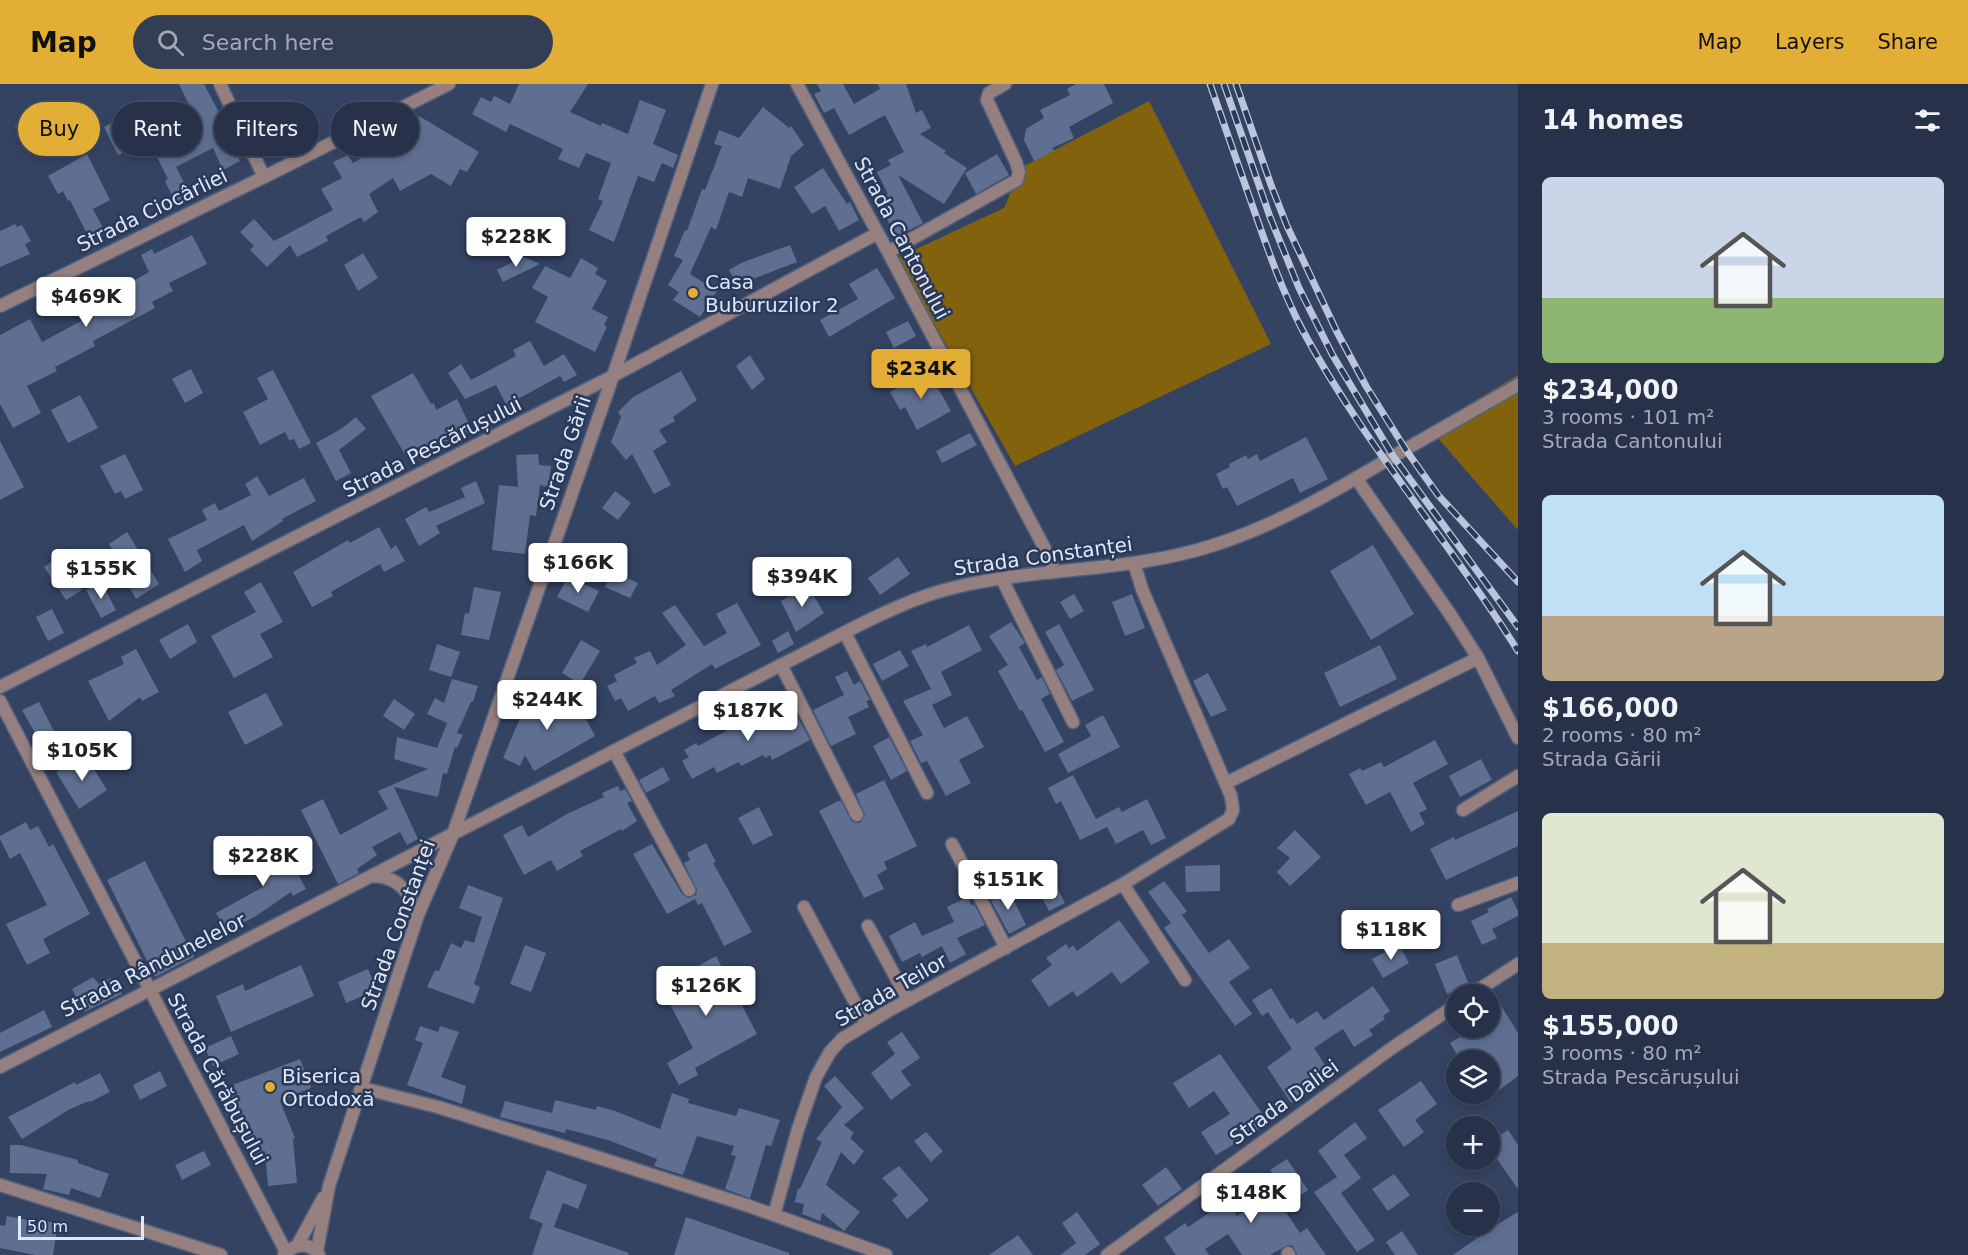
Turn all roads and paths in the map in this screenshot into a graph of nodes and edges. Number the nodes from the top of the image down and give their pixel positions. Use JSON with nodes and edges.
{"nodes":[{"id":1,"x":220,"y":84,"type":"edge"},
{"id":2,"x":449,"y":84,"type":"edge"},
{"id":3,"x":711,"y":84,"type":"edge"},
{"id":4,"x":797,"y":84,"type":"edge"},
{"id":5,"x":1005,"y":84,"type":"edge"},
{"id":6,"x":264,"y":177,"type":"junction"},
{"id":7,"x":878,"y":233,"type":"junction"},
{"id":8,"x":888,"y":252,"type":"junction"},
{"id":9,"x":0,"y":306,"type":"edge"},
{"id":10,"x":613,"y":376,"type":"junction"},
{"id":11,"x":1518,"y":385,"type":"edge"},
{"id":12,"x":1356,"y":478,"type":"junction"},
{"id":13,"x":1134,"y":563,"type":"junction"},
{"id":14,"x":1055,"y":572,"type":"junction"},
{"id":15,"x":1002,"y":579,"type":"junction"},
{"id":16,"x":845,"y":633,"type":"junction"},
{"id":17,"x":1478,"y":658,"type":"junction"},
{"id":18,"x":781,"y":665,"type":"junction"},
{"id":19,"x":0,"y":687,"type":"edge"},
{"id":20,"x":0,"y":701,"type":"edge"},
{"id":21,"x":1073,"y":722,"type":"dead end"},
{"id":22,"x":1518,"y":738,"type":"edge"},
{"id":23,"x":614,"y":751,"type":"junction"},
{"id":24,"x":1518,"y":776,"type":"edge"},
{"id":25,"x":1226,"y":783,"type":"junction"},
{"id":26,"x":927,"y":793,"type":"dead end"},
{"id":27,"x":1463,"y":810,"type":"dead end"},
{"id":28,"x":857,"y":815,"type":"dead end"},
{"id":29,"x":453,"y":834,"type":"junction"},
{"id":30,"x":952,"y":844,"type":"dead end"},
{"id":31,"x":370,"y":876,"type":"junction"},
{"id":32,"x":1518,"y":883,"type":"edge"},
{"id":33,"x":1123,"y":884,"type":"junction"},
{"id":34,"x":689,"y":890,"type":"dead end"},
{"id":35,"x":1458,"y":905,"type":"dead end"},
{"id":36,"x":804,"y":907,"type":"dead end"},
{"id":37,"x":418,"y":915,"type":"junction"},
{"id":38,"x":868,"y":926,"type":"dead end"},
{"id":39,"x":1006,"y":948,"type":"junction"},
{"id":40,"x":1518,"y":964,"type":"edge"},
{"id":41,"x":1185,"y":980,"type":"dead end"},
{"id":42,"x":1487,"y":984,"type":"edge"},
{"id":43,"x":149,"y":989,"type":"junction"},
{"id":44,"x":908,"y":1000,"type":"junction"},
{"id":45,"x":1446,"y":1012,"type":"edge"},
{"id":46,"x":866,"y":1023,"type":"junction"},
{"id":47,"x":0,"y":1067,"type":"edge"},
{"id":48,"x":363,"y":1088,"type":"junction"},
{"id":49,"x":0,"y":1185,"type":"edge"},
{"id":50,"x":329,"y":1186,"type":"junction"},
{"id":51,"x":774,"y":1215,"type":"junction"},
{"id":52,"x":857,"y":1250,"type":"edge"},
{"id":53,"x":289,"y":1251,"type":"edge"},
{"id":54,"x":318,"y":1253,"type":"edge"},
{"id":55,"x":221,"y":1255,"type":"edge"},
{"id":56,"x":886,"y":1255,"type":"edge"},
{"id":57,"x":1107,"y":1255,"type":"edge"}],
"edges":[{"from":1,"to":6,"type":"street"},
{"from":2,"to":6,"type":"street","name":"Strada Ciocârliei"},
{"from":3,"to":10,"type":"street","name":"Strada Gării"},
{"from":4,"to":7,"type":"street","name":"Strada Cantonului"},
{"from":5,"to":8,"type":"street"},
{"from":6,"to":9,"type":"street","name":"Strada Ciocârliei"},
{"from":7,"to":8,"type":"street","name":"Strada Cantonului"},
{"from":7,"to":10,"type":"street","name":"Strada Pescărușului"},
{"from":8,"to":14,"type":"street","name":"Strada Cantonului"},
{"from":10,"to":19,"type":"street","name":"Strada Pescărușului"},
{"from":10,"to":29,"type":"street","name":"Strada Gării"},
{"from":11,"to":12,"type":"street","name":"Strada Constanței"},
{"from":12,"to":13,"type":"street","name":"Strada Constanței"},
{"from":12,"to":17,"type":"street"},
{"from":13,"to":14,"type":"street","name":"Strada Constanței"},
{"from":13,"to":25,"type":"street","name":"Strada Teilor"},
{"from":14,"to":15,"type":"street","name":"Strada Constanței"},
{"from":15,"to":16,"type":"street","name":"Strada Constanței"},
{"from":15,"to":21,"type":"street"},
{"from":16,"to":18,"type":"street","name":"Strada Constanței"},
{"from":16,"to":26,"type":"street"},
{"from":17,"to":22,"type":"street"},
{"from":17,"to":25,"type":"street"},
{"from":18,"to":23,"type":"street","name":"Strada Constanței"},
{"from":18,"to":28,"type":"street"},
{"from":20,"to":43,"type":"street","name":"Strada Cărăbușului"},
{"from":23,"to":29,"type":"street","name":"Strada Constanței"},
{"from":23,"to":34,"type":"street"},
{"from":24,"to":27,"type":"street"},
{"from":25,"to":33,"type":"street","name":"Strada Teilor"},
{"from":29,"to":31,"type":"street","name":"Strada Rândunelelor"},
{"from":29,"to":37,"type":"street","name":"Strada Constanței"},
{"from":30,"to":39,"type":"street"},
{"from":31,"to":37,"type":"street"},
{"from":31,"to":43,"type":"street","name":"Strada Rândunelelor"},
{"from":32,"to":35,"type":"street"},
{"from":33,"to":39,"type":"street","name":"Strada Teilor"},
{"from":33,"to":41,"type":"street"},
{"from":36,"to":46,"type":"street"},
{"from":37,"to":48,"type":"street","name":"Strada Constanței"},
{"from":38,"to":44,"type":"street"},
{"from":39,"to":44,"type":"street","name":"Strada Teilor"},
{"from":40,"to":42,"type":"street"},
{"from":43,"to":47,"type":"street","name":"Strada Rândunelelor"},
{"from":43,"to":53,"type":"street","name":"Strada Cărăbușului"},
{"from":44,"to":46,"type":"street","name":"Strada Teilor"},
{"from":45,"to":57,"type":"street","name":"Strada Daliei"},
{"from":46,"to":51,"type":"street","name":"Strada Teilor"},
{"from":48,"to":50,"type":"street","name":"Strada Constanței"},
{"from":48,"to":51,"type":"street"},
{"from":49,"to":55,"type":"street"},
{"from":50,"to":53,"type":"street"},
{"from":50,"to":54,"type":"street","name":"Strada Constanței"},
{"from":51,"to":52,"type":"street"},
{"from":52,"to":56,"type":"street"},
{"from":53,"to":54,"type":"street"}]}
